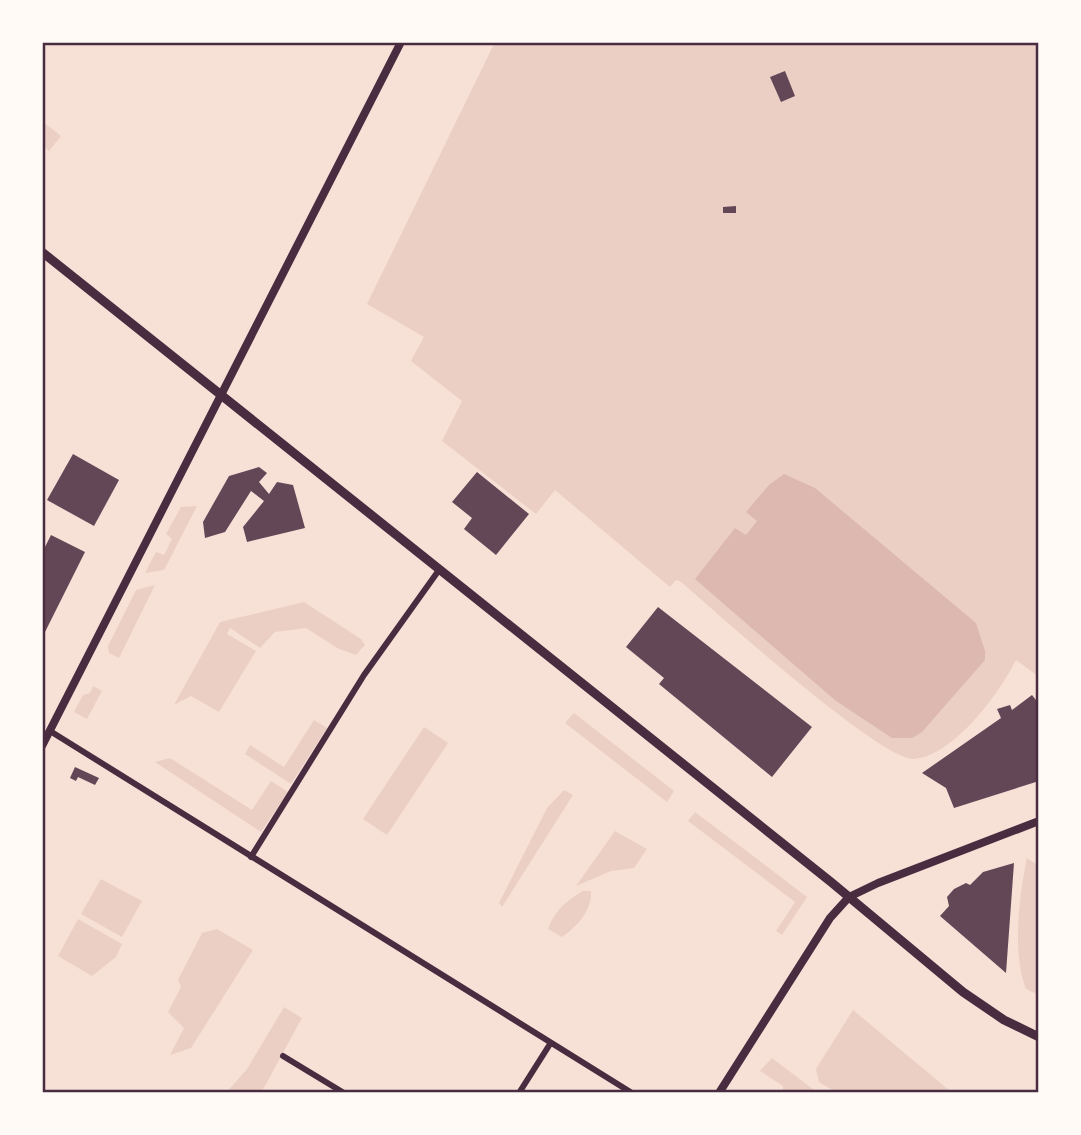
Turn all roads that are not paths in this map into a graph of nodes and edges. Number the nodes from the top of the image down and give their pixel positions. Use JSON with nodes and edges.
{"nodes":[{"id":1,"x":401,"y":42,"type":"edge"},
{"id":2,"x":42,"y":252,"type":"edge"},
{"id":3,"x":221,"y":393,"type":"junction"},
{"id":4,"x":439,"y":570,"type":"junction"},
{"id":5,"x":46,"y":729,"type":"edge"},
{"id":6,"x":42,"y":746,"type":"edge"},
{"id":7,"x":1039,"y":821,"type":"edge"},
{"id":8,"x":251,"y":857,"type":"junction"},
{"id":9,"x":849,"y":897,"type":"junction"},
{"id":10,"x":1039,"y":1037,"type":"edge"},
{"id":11,"x":550,"y":1044,"type":"junction"},
{"id":12,"x":283,"y":1056,"type":"dead end"},
{"id":13,"x":344,"y":1093,"type":"edge"},
{"id":14,"x":519,"y":1093,"type":"edge"},
{"id":15,"x":632,"y":1093,"type":"edge"},
{"id":16,"x":719,"y":1093,"type":"edge"}],
"edges":[{"from":1,"to":3,"type":"street"},
{"from":2,"to":3,"type":"main road"},
{"from":3,"to":4,"type":"main road"},
{"from":3,"to":5,"type":"street"},
{"from":4,"to":8,"type":"street"},
{"from":4,"to":9,"type":"main road"},
{"from":5,"to":6,"type":"street"},
{"from":5,"to":8,"type":"street"},
{"from":7,"to":9,"type":"street"},
{"from":8,"to":11,"type":"street"},
{"from":9,"to":10,"type":"main road"},
{"from":9,"to":16,"type":"street"},
{"from":11,"to":14,"type":"street"},
{"from":11,"to":15,"type":"street"},
{"from":12,"to":13,"type":"street"}]}
